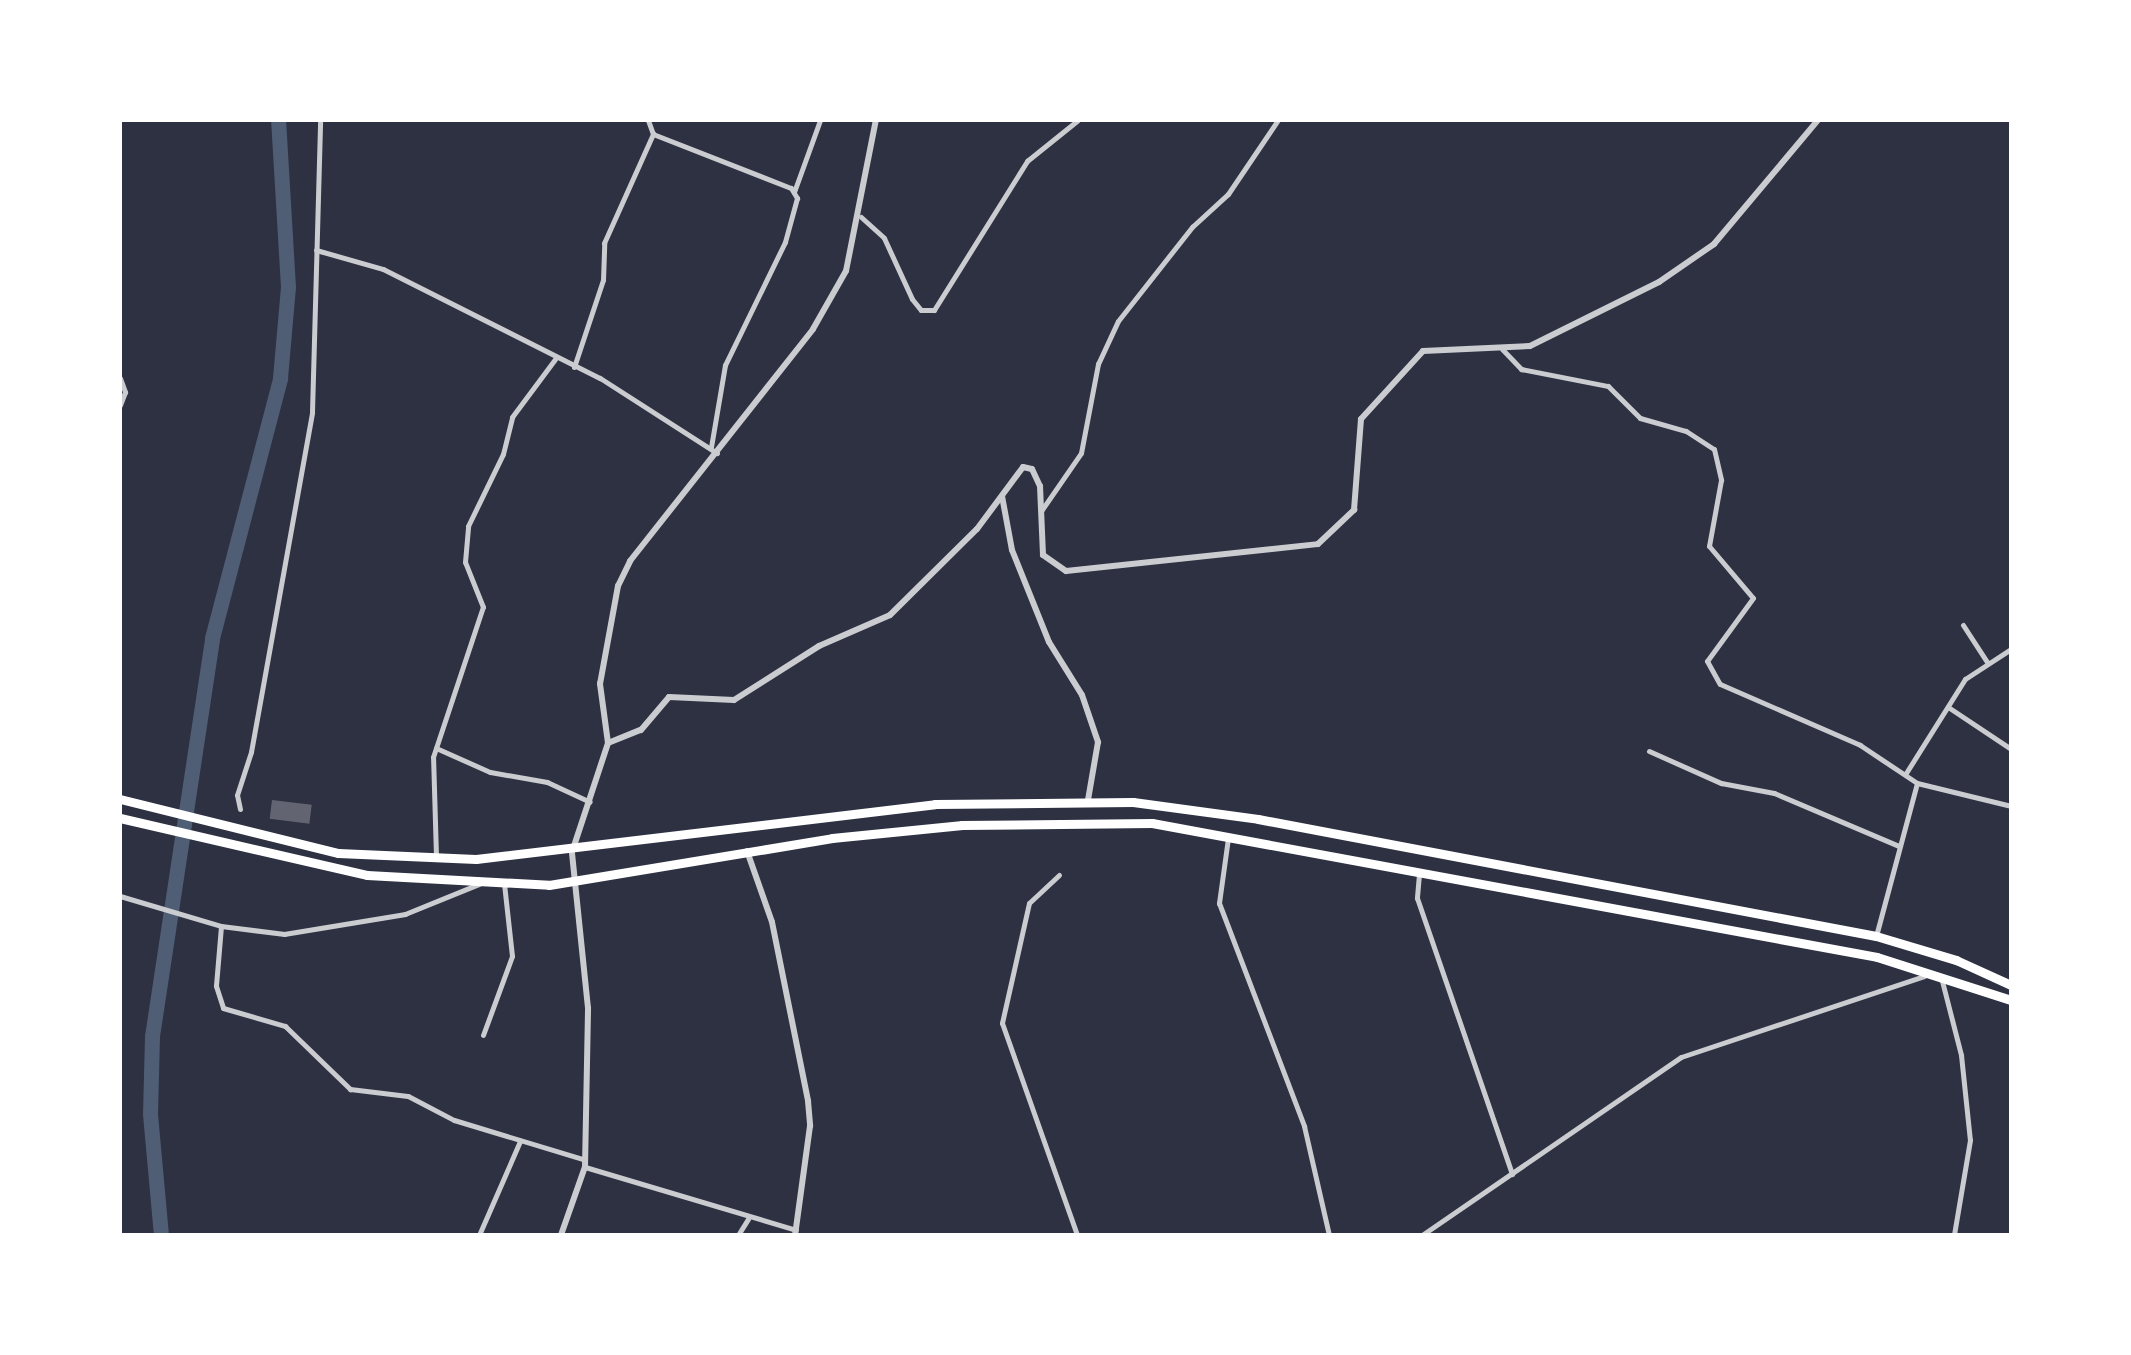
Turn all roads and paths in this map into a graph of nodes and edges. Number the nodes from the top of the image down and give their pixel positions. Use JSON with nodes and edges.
{"nodes":[{"id":1,"x":320,"y":120,"type":"edge"},
{"id":2,"x":648,"y":120,"type":"edge"},
{"id":3,"x":820,"y":120,"type":"edge"},
{"id":4,"x":876,"y":120,"type":"edge"},
{"id":5,"x":1078,"y":120,"type":"edge"},
{"id":6,"x":1278,"y":120,"type":"edge"},
{"id":7,"x":1818,"y":120,"type":"edge"},
{"id":8,"x":653,"y":134,"type":"junction"},
{"id":9,"x":794,"y":192,"type":"junction"},
{"id":10,"x":861,"y":217,"type":"junction"},
{"id":11,"x":316,"y":250,"type":"junction"},
{"id":12,"x":1502,"y":349,"type":"junction"},
{"id":13,"x":555,"y":359,"type":"junction"},
{"id":14,"x":574,"y":367,"type":"junction"},
{"id":15,"x":120,"y":378,"type":"edge"},
{"id":16,"x":120,"y":405,"type":"edge"},
{"id":17,"x":714,"y":450,"type":"junction"},
{"id":18,"x":1002,"y":496,"type":"junction"},
{"id":19,"x":1039,"y":513,"type":"junction"},
{"id":20,"x":1963,"y":625,"type":"dead end"},
{"id":21,"x":2011,"y":649,"type":"edge"},
{"id":22,"x":1987,"y":662,"type":"junction"},
{"id":23,"x":1948,"y":708,"type":"junction"},
{"id":24,"x":608,"y":743,"type":"junction"},
{"id":25,"x":436,"y":748,"type":"junction"},
{"id":26,"x":2011,"y":750,"type":"edge"},
{"id":27,"x":1649,"y":751,"type":"dead end"},
{"id":28,"x":1906,"y":774,"type":"junction"},
{"id":29,"x":1918,"y":783,"type":"junction"},
{"id":30,"x":120,"y":799,"type":"edge"},
{"id":31,"x":1088,"y":800,"type":"junction"},
{"id":32,"x":590,"y":802,"type":"junction"},
{"id":33,"x":2011,"y":806,"type":"edge"},
{"id":34,"x":240,"y":809,"type":"dead end"},
{"id":35,"x":120,"y":818,"type":"edge"},
{"id":36,"x":1229,"y":834,"type":"junction"},
{"id":37,"x":1899,"y":846,"type":"junction"},
{"id":38,"x":746,"y":851,"type":"junction"},
{"id":39,"x":572,"y":852,"type":"junction"},
{"id":40,"x":436,"y":856,"type":"junction"},
{"id":41,"x":1420,"y":871,"type":"junction"},
{"id":42,"x":1060,"y":875,"type":"dead end"},
{"id":43,"x":574,"y":881,"type":"junction"},
{"id":44,"x":482,"y":883,"type":"junction"},
{"id":45,"x":504,"y":883,"type":"junction"},
{"id":46,"x":120,"y":896,"type":"edge"},
{"id":47,"x":222,"y":926,"type":"junction"},
{"id":48,"x":1876,"y":936,"type":"junction"},
{"id":49,"x":1940,"y":972,"type":"junction"},
{"id":50,"x":2011,"y":986,"type":"edge"},
{"id":51,"x":2011,"y":1000,"type":"edge"},
{"id":52,"x":483,"y":1035,"type":"dead end"},
{"id":53,"x":520,"y":1141,"type":"junction"},
{"id":54,"x":583,"y":1163,"type":"junction"},
{"id":55,"x":1512,"y":1174,"type":"junction"},
{"id":56,"x":748,"y":1219,"type":"junction"},
{"id":57,"x":796,"y":1233,"type":"edge"},
{"id":58,"x":479,"y":1235,"type":"edge"},
{"id":59,"x":560,"y":1235,"type":"edge"},
{"id":60,"x":738,"y":1235,"type":"edge"},
{"id":61,"x":1078,"y":1235,"type":"edge"},
{"id":62,"x":1329,"y":1235,"type":"edge"},
{"id":63,"x":1422,"y":1235,"type":"edge"},
{"id":64,"x":1954,"y":1235,"type":"edge"}],
"edges":[{"from":1,"to":11,"type":"street"},
{"from":2,"to":8,"type":"street"},
{"from":3,"to":9,"type":"street"},
{"from":4,"to":10,"type":"street"},
{"from":5,"to":10,"type":"street"},
{"from":6,"to":19,"type":"street"},
{"from":7,"to":12,"type":"street"},
{"from":8,"to":9,"type":"street"},
{"from":8,"to":14,"type":"street"},
{"from":9,"to":17,"type":"street"},
{"from":10,"to":17,"type":"street"},
{"from":11,"to":13,"type":"street"},
{"from":11,"to":34,"type":"street"},
{"from":12,"to":19,"type":"street"},
{"from":12,"to":28,"type":"street"},
{"from":13,"to":14,"type":"street"},
{"from":13,"to":25,"type":"street"},
{"from":14,"to":17,"type":"street"},
{"from":15,"to":16,"type":"street"},
{"from":17,"to":24,"type":"street"},
{"from":18,"to":19,"type":"street"},
{"from":18,"to":24,"type":"street"},
{"from":18,"to":31,"type":"street"},
{"from":20,"to":22,"type":"street"},
{"from":21,"to":22,"type":"street"},
{"from":22,"to":23,"type":"street"},
{"from":23,"to":26,"type":"street"},
{"from":23,"to":28,"type":"street"},
{"from":24,"to":32,"type":"street"},
{"from":25,"to":32,"type":"street"},
{"from":25,"to":40,"type":"street"},
{"from":27,"to":37,"type":"street"},
{"from":28,"to":29,"type":"street"},
{"from":29,"to":33,"type":"street"},
{"from":29,"to":37,"type":"street"},
{"from":30,"to":40,"type":"highway"},
{"from":31,"to":39,"type":"highway"},
{"from":31,"to":48,"type":"highway"},
{"from":32,"to":39,"type":"street"},
{"from":35,"to":44,"type":"highway"},
{"from":36,"to":38,"type":"highway"},
{"from":36,"to":41,"type":"highway"},
{"from":36,"to":62,"type":"street"},
{"from":37,"to":48,"type":"street"},
{"from":38,"to":43,"type":"highway"},
{"from":38,"to":57,"type":"street"},
{"from":39,"to":40,"type":"highway"},
{"from":39,"to":43,"type":"street"},
{"from":41,"to":49,"type":"highway"},
{"from":41,"to":55,"type":"street"},
{"from":42,"to":61,"type":"street"},
{"from":43,"to":45,"type":"highway"},
{"from":43,"to":54,"type":"street"},
{"from":44,"to":45,"type":"highway"},
{"from":44,"to":47,"type":"street"},
{"from":45,"to":52,"type":"street"},
{"from":46,"to":47,"type":"street"},
{"from":47,"to":53,"type":"street"},
{"from":48,"to":50,"type":"highway"},
{"from":49,"to":51,"type":"highway"},
{"from":49,"to":55,"type":"street"},
{"from":49,"to":64,"type":"street"},
{"from":53,"to":54,"type":"street"},
{"from":53,"to":58,"type":"street"},
{"from":54,"to":56,"type":"street"},
{"from":54,"to":59,"type":"street"},
{"from":55,"to":63,"type":"street"},
{"from":56,"to":57,"type":"street"},
{"from":56,"to":60,"type":"street"}]}
